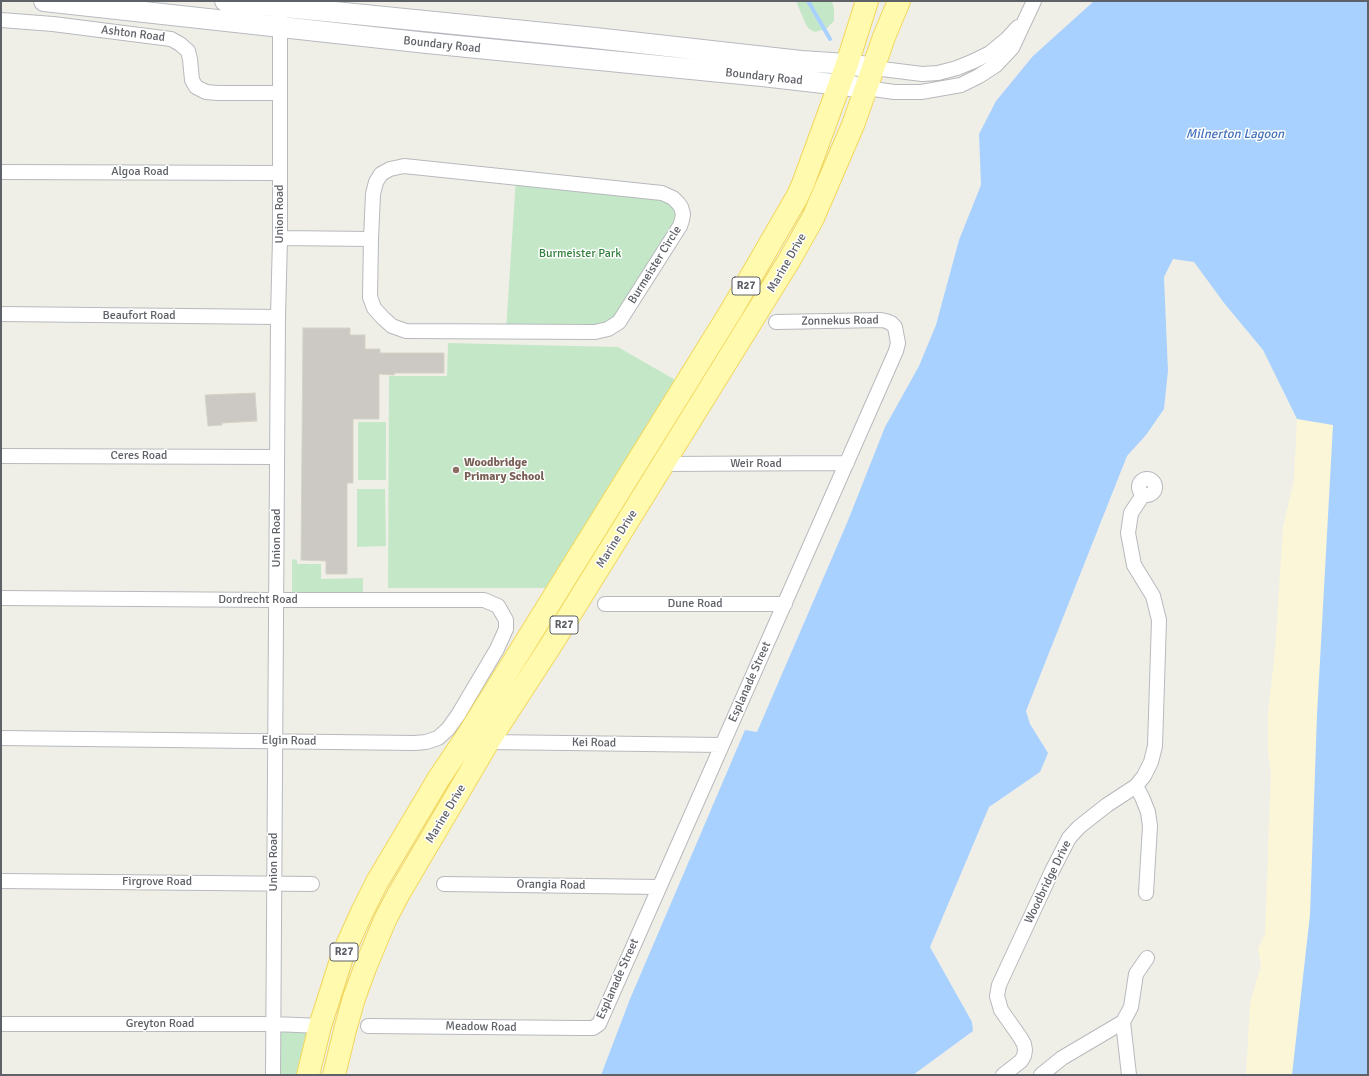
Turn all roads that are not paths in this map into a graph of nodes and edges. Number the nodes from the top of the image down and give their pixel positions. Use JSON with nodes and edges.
{"nodes":[{"id":1,"x":44,"y":1,"type":"edge"},
{"id":2,"x":224,"y":1,"type":"edge"},
{"id":3,"x":867,"y":1,"type":"edge"},
{"id":4,"x":899,"y":1,"type":"edge"},
{"id":5,"x":1034,"y":1,"type":"edge"},
{"id":6,"x":280,"y":4,"type":"edge"},
{"id":7,"x":1028,"y":16,"type":"junction"},
{"id":8,"x":1,"y":20,"type":"edge"},
{"id":9,"x":280,"y":26,"type":"junction"},
{"id":10,"x":847,"y":64,"type":"junction"},
{"id":11,"x":874,"y":68,"type":"junction"},
{"id":12,"x":840,"y":85,"type":"junction"},
{"id":13,"x":867,"y":88,"type":"junction"},
{"id":14,"x":280,"y":93,"type":"junction"},
{"id":15,"x":1,"y":172,"type":"edge"},
{"id":16,"x":280,"y":173,"type":"junction"},
{"id":17,"x":280,"y":238,"type":"junction"},
{"id":18,"x":370,"y":239,"type":"junction"},
{"id":19,"x":1,"y":314,"type":"edge"},
{"id":20,"x":278,"y":317,"type":"junction"},
{"id":21,"x":776,"y":322,"type":"dead end"},
{"id":22,"x":897,"y":333,"type":"joint"},
{"id":23,"x":1,"y":456,"type":"edge"},
{"id":24,"x":277,"y":457,"type":"junction"},
{"id":25,"x":847,"y":463,"type":"junction"},
{"id":26,"x":664,"y":464,"type":"junction"},
{"id":27,"x":1144,"y":495,"type":"dead end"},
{"id":28,"x":1,"y":598,"type":"edge"},
{"id":29,"x":276,"y":600,"type":"junction"},
{"id":30,"x":605,"y":604,"type":"dead end"},
{"id":31,"x":784,"y":604,"type":"junction"},
{"id":32,"x":506,"y":620,"type":"joint"},
{"id":33,"x":468,"y":735,"type":"junction"},
{"id":34,"x":1,"y":738,"type":"edge"},
{"id":35,"x":275,"y":741,"type":"junction"},
{"id":36,"x":488,"y":742,"type":"junction"},
{"id":37,"x":722,"y":745,"type":"junction"},
{"id":38,"x":1136,"y":786,"type":"junction"},
{"id":39,"x":1,"y":881,"type":"edge"},
{"id":40,"x":274,"y":883,"type":"junction"},
{"id":41,"x":312,"y":884,"type":"dead end"},
{"id":42,"x":444,"y":884,"type":"dead end"},
{"id":43,"x":659,"y":887,"type":"junction"},
{"id":44,"x":1146,"y":894,"type":"dead end"},
{"id":45,"x":1147,"y":958,"type":"dead end"},
{"id":46,"x":1123,"y":1022,"type":"junction"},
{"id":47,"x":1,"y":1024,"type":"edge"},
{"id":48,"x":274,"y":1024,"type":"junction"},
{"id":49,"x":320,"y":1026,"type":"junction"},
{"id":50,"x":368,"y":1026,"type":"dead end"},
{"id":51,"x":593,"y":1028,"type":"joint"},
{"id":52,"x":273,"y":1075,"type":"edge"},
{"id":53,"x":308,"y":1075,"type":"edge"},
{"id":54,"x":334,"y":1075,"type":"edge"},
{"id":55,"x":1003,"y":1075,"type":"edge"},
{"id":56,"x":1041,"y":1075,"type":"edge"},
{"id":57,"x":1129,"y":1075,"type":"edge"}],
"edges":[{"from":1,"to":9,"type":"main road","name":"Boundary Road"},
{"from":2,"to":6,"type":"main road","name":"Boundary Road"},
{"from":3,"to":10,"type":"main road","name":"Marine Drive","number":"R27"},
{"from":4,"to":11,"type":"main road","name":"Marine Drive","number":"R27"},
{"from":5,"to":7,"type":"street"},
{"from":6,"to":9,"type":"street","name":"Union Road"},
{"from":6,"to":10,"type":"main road","name":"Boundary Road"},
{"from":7,"to":11,"type":"street"},
{"from":7,"to":13,"type":"street"},
{"from":8,"to":14,"type":"street","name":"Ashton Road"},
{"from":9,"to":12,"type":"main road","name":"Boundary Road"},
{"from":9,"to":14,"type":"street","name":"Union Road"},
{"from":10,"to":11,"type":"main road","name":"Boundary Road"},
{"from":10,"to":12,"type":"main road","name":"Marine Drive","number":"R27"},
{"from":11,"to":13,"type":"main road","name":"Marine Drive","number":"R27"},
{"from":12,"to":13,"type":"main road","name":"Boundary Road"},
{"from":12,"to":33,"type":"main road","name":"Marine Drive","number":"R27"},
{"from":13,"to":26,"type":"main road","name":"Marine Drive","number":"R27"},
{"from":14,"to":16,"type":"street","name":"Union Road"},
{"from":15,"to":16,"type":"street","name":"Algoa Road"},
{"from":16,"to":17,"type":"street","name":"Union Road"},
{"from":17,"to":18,"type":"street"},
{"from":17,"to":20,"type":"street","name":"Union Road"},
{"from":18,"to":18,"type":"street","name":"Burmeister Circle"},
{"from":19,"to":20,"type":"street","name":"Beaufort Road"},
{"from":20,"to":24,"type":"street","name":"Union Road"},
{"from":21,"to":22,"type":"street","name":"Zonnekus Road"},
{"from":22,"to":25,"type":"street","name":"Esplanade Street"},
{"from":23,"to":24,"type":"street","name":"Ceres Road"},
{"from":24,"to":29,"type":"street","name":"Union Road"},
{"from":25,"to":26,"type":"street","name":"Weir Road"},
{"from":25,"to":31,"type":"street","name":"Esplanade Street"},
{"from":26,"to":36,"type":"main road","name":"Marine Drive","number":"R27"},
{"from":27,"to":38,"type":"street","name":"Woodbridge Drive"},
{"from":28,"to":29,"type":"street","name":"Dordrecht Road"},
{"from":29,"to":32,"type":"street","name":"Dordrecht Road"},
{"from":29,"to":35,"type":"street","name":"Union Road"},
{"from":30,"to":31,"type":"street","name":"Dune Road"},
{"from":31,"to":37,"type":"street","name":"Esplanade Street"},
{"from":32,"to":35,"type":"street","name":"Elgin Road"},
{"from":33,"to":36,"type":"street","name":"Kei Road"},
{"from":33,"to":49,"type":"main road","name":"Marine Drive","number":"R27"},
{"from":34,"to":35,"type":"street","name":"Elgin Road"},
{"from":35,"to":40,"type":"street","name":"Union Road"},
{"from":36,"to":37,"type":"street","name":"Kei Road"},
{"from":36,"to":54,"type":"main road","name":"Marine Drive","number":"R27"},
{"from":37,"to":43,"type":"street","name":"Esplanade Street"},
{"from":38,"to":44,"type":"street"},
{"from":38,"to":55,"type":"street","name":"Woodbridge Drive"},
{"from":39,"to":40,"type":"street","name":"Firgrove Road"},
{"from":40,"to":41,"type":"street","name":"Firgrove Road"},
{"from":40,"to":48,"type":"street","name":"Union Road"},
{"from":42,"to":43,"type":"street","name":"Orangia Road"},
{"from":43,"to":51,"type":"street","name":"Esplanade Street"},
{"from":45,"to":46,"type":"street"},
{"from":46,"to":56,"type":"street"},
{"from":46,"to":57,"type":"street"},
{"from":47,"to":48,"type":"street","name":"Greyton Road"},
{"from":48,"to":49,"type":"street","name":"Greyton Road"},
{"from":48,"to":52,"type":"street","name":"Union Road"},
{"from":49,"to":53,"type":"main road","name":"Marine Drive","number":"R27"},
{"from":50,"to":51,"type":"street","name":"Meadow Road"}]}
